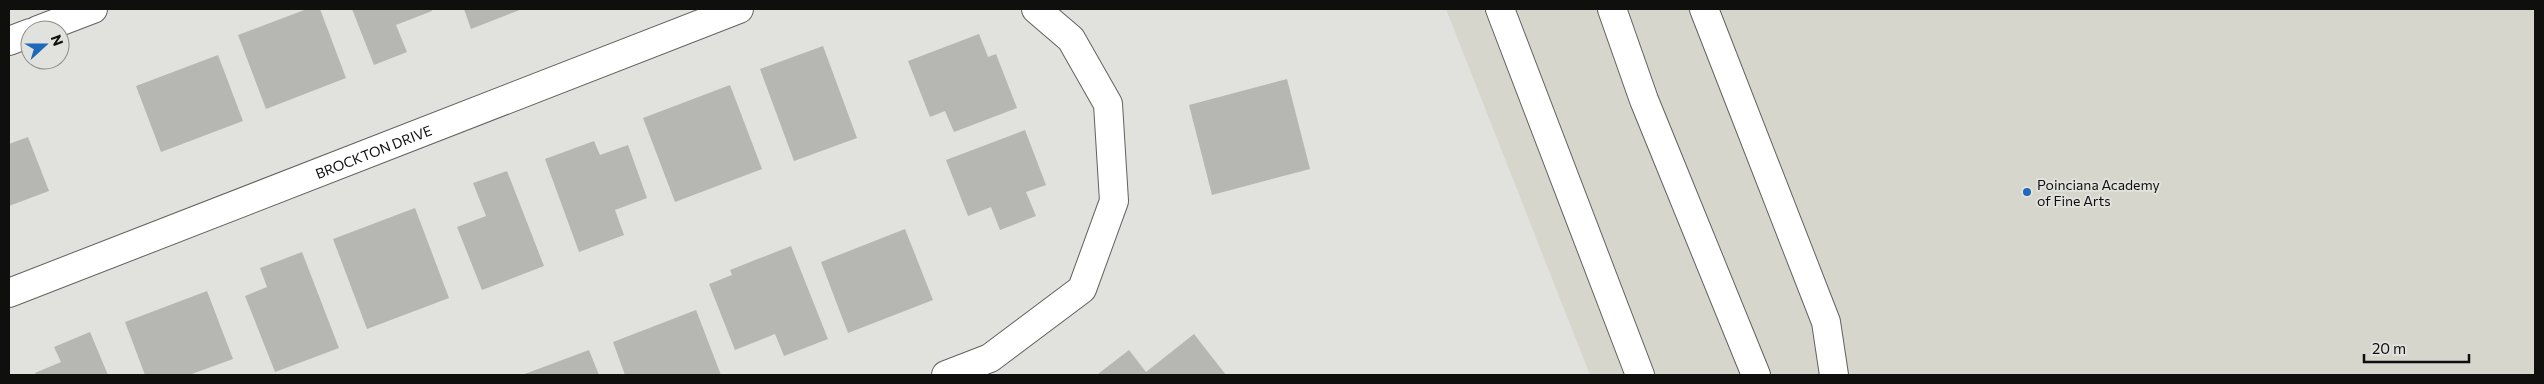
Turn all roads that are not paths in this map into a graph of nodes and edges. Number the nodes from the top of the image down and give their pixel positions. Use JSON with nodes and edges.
{"nodes":[{"id":1,"x":93,"y":9,"type":"edge"},
{"id":2,"x":739,"y":9,"type":"edge"},
{"id":3,"x":1036,"y":9,"type":"edge"},
{"id":4,"x":1500,"y":9,"type":"edge"},
{"id":5,"x":1612,"y":9,"type":"edge"},
{"id":6,"x":1704,"y":9,"type":"edge"},
{"id":7,"x":64,"y":20,"type":"edge"},
{"id":8,"x":9,"y":293,"type":"edge"},
{"id":9,"x":946,"y":375,"type":"edge"},
{"id":10,"x":1640,"y":375,"type":"edge"},
{"id":11,"x":1756,"y":375,"type":"edge"},
{"id":12,"x":1834,"y":375,"type":"edge"}],
"edges":[{"from":1,"to":7,"type":"street"},
{"from":2,"to":8,"type":"street","name":"BROCKTON DRIVE"},
{"from":3,"to":9,"type":"street"},
{"from":4,"to":10,"type":"street"},
{"from":5,"to":11,"type":"street"},
{"from":6,"to":12,"type":"street"}]}
